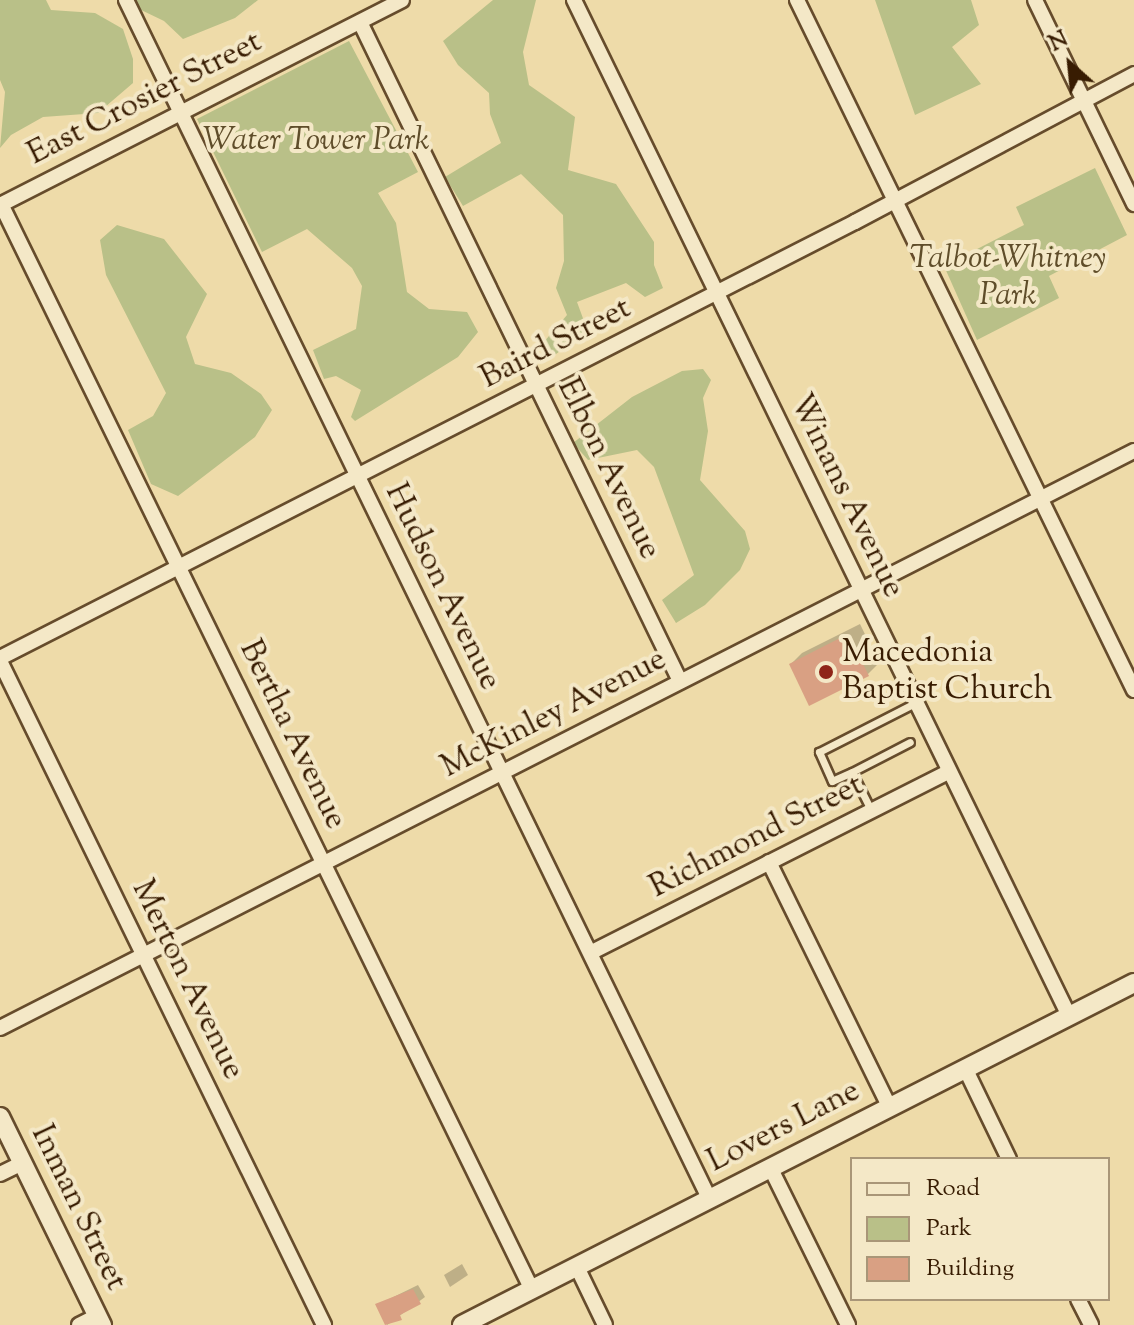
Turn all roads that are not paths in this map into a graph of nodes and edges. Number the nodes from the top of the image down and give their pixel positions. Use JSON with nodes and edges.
{"nodes":[{"id":1,"x":126,"y":0,"type":"edge"},
{"id":2,"x":402,"y":0,"type":"edge"},
{"id":3,"x":574,"y":0,"type":"edge"},
{"id":4,"x":797,"y":0,"type":"edge"},
{"id":5,"x":1035,"y":0,"type":"edge"},
{"id":6,"x":360,"y":22,"type":"junction"},
{"id":7,"x":1134,"y":74,"type":"edge"},
{"id":8,"x":1083,"y":99,"type":"junction"},
{"id":9,"x":180,"y":113,"type":"junction"},
{"id":10,"x":894,"y":199,"type":"junction"},
{"id":11,"x":1134,"y":204,"type":"edge"},
{"id":12,"x":1,"y":205,"type":"edge"},
{"id":13,"x":717,"y":293,"type":"junction"},
{"id":14,"x":537,"y":386,"type":"junction"},
{"id":15,"x":1134,"y":451,"type":"edge"},
{"id":16,"x":357,"y":477,"type":"junction"},
{"id":17,"x":1041,"y":497,"type":"junction"},
{"id":18,"x":180,"y":568,"type":"junction"},
{"id":19,"x":860,"y":591,"type":"junction"},
{"id":20,"x":0,"y":659,"type":"edge"},
{"id":21,"x":680,"y":681,"type":"junction"},
{"id":22,"x":1134,"y":690,"type":"edge"},
{"id":23,"x":915,"y":703,"type":"junction"},
{"id":24,"x":910,"y":742,"type":"dead end"},
{"id":25,"x":501,"y":772,"type":"junction"},
{"id":26,"x":852,"y":772,"type":"junction"},
{"id":27,"x":948,"y":772,"type":"junction"},
{"id":28,"x":871,"y":810,"type":"junction"},
{"id":29,"x":769,"y":862,"type":"junction"},
{"id":30,"x":324,"y":863,"type":"junction"},
{"id":31,"x":592,"y":952,"type":"junction"},
{"id":32,"x":144,"y":955,"type":"junction"},
{"id":33,"x":1134,"y":983,"type":"edge"},
{"id":34,"x":1069,"y":1016,"type":"junction"},
{"id":35,"x":0,"y":1028,"type":"edge"},
{"id":36,"x":965,"y":1068,"type":"junction"},
{"id":37,"x":889,"y":1106,"type":"junction"},
{"id":38,"x":0,"y":1117,"type":"edge"},
{"id":39,"x":1008,"y":1157,"type":"edge"},
{"id":40,"x":23,"y":1163,"type":"junction"},
{"id":41,"x":770,"y":1167,"type":"junction"},
{"id":42,"x":0,"y":1174,"type":"edge"},
{"id":43,"x":709,"y":1198,"type":"junction"},
{"id":44,"x":577,"y":1267,"type":"junction"},
{"id":45,"x":532,"y":1290,"type":"junction"},
{"id":46,"x":1079,"y":1301,"type":"edge"},
{"id":47,"x":100,"y":1320,"type":"edge"},
{"id":48,"x":79,"y":1325,"type":"edge"},
{"id":49,"x":324,"y":1325,"type":"edge"},
{"id":50,"x":462,"y":1325,"type":"edge"},
{"id":51,"x":605,"y":1325,"type":"edge"},
{"id":52,"x":848,"y":1325,"type":"edge"},
{"id":53,"x":1091,"y":1325,"type":"edge"}],
"edges":[{"from":1,"to":9,"type":"street","name":"Hudson Avenue"},
{"from":2,"to":6,"type":"street","name":"East Crosier Street"},
{"from":3,"to":13,"type":"street","name":"Winans Avenue"},
{"from":4,"to":10,"type":"street"},
{"from":5,"to":8,"type":"street"},
{"from":6,"to":9,"type":"street","name":"East Crosier Street"},
{"from":6,"to":14,"type":"street","name":"Elbon Avenue"},
{"from":7,"to":8,"type":"street","name":"Baird Street"},
{"from":8,"to":10,"type":"street","name":"Baird Street"},
{"from":8,"to":11,"type":"street"},
{"from":9,"to":12,"type":"street","name":"East Crosier Street"},
{"from":9,"to":16,"type":"street","name":"Hudson Avenue"},
{"from":10,"to":13,"type":"street","name":"Baird Street"},
{"from":10,"to":17,"type":"street"},
{"from":12,"to":18,"type":"street","name":"Bertha Avenue"},
{"from":13,"to":14,"type":"street","name":"Baird Street"},
{"from":13,"to":19,"type":"street","name":"Winans Avenue"},
{"from":14,"to":16,"type":"street","name":"Baird Street"},
{"from":14,"to":21,"type":"street","name":"Elbon Avenue"},
{"from":15,"to":17,"type":"street","name":"McKinley Avenue"},
{"from":16,"to":18,"type":"street","name":"Baird Street"},
{"from":16,"to":25,"type":"street","name":"Hudson Avenue"},
{"from":17,"to":19,"type":"street","name":"McKinley Avenue"},
{"from":17,"to":22,"type":"street"},
{"from":18,"to":20,"type":"street","name":"Baird Street"},
{"from":18,"to":30,"type":"street","name":"Bertha Avenue"},
{"from":19,"to":21,"type":"street","name":"McKinley Avenue"},
{"from":19,"to":23,"type":"street","name":"Winans Avenue"},
{"from":20,"to":32,"type":"street","name":"Merton Avenue"},
{"from":21,"to":25,"type":"street","name":"McKinley Avenue"},
{"from":23,"to":26,"type":"lane"},
{"from":23,"to":27,"type":"street","name":"Winans Avenue"},
{"from":24,"to":26,"type":"lane"},
{"from":25,"to":30,"type":"street","name":"McKinley Avenue"},
{"from":25,"to":31,"type":"street","name":"Hudson Avenue"},
{"from":26,"to":28,"type":"lane"},
{"from":27,"to":28,"type":"street","name":"Richmond Street"},
{"from":27,"to":34,"type":"street","name":"Winans Avenue"},
{"from":28,"to":29,"type":"street","name":"Richmond Street"},
{"from":29,"to":31,"type":"street","name":"Richmond Street"},
{"from":29,"to":37,"type":"street"},
{"from":30,"to":32,"type":"street","name":"McKinley Avenue"},
{"from":30,"to":45,"type":"street","name":"Bertha Avenue"},
{"from":31,"to":43,"type":"street","name":"Hudson Avenue"},
{"from":32,"to":35,"type":"street","name":"McKinley Avenue"},
{"from":32,"to":49,"type":"street","name":"Merton Avenue"},
{"from":33,"to":34,"type":"street","name":"Lovers Lane"},
{"from":34,"to":36,"type":"street","name":"Lovers Lane"},
{"from":36,"to":37,"type":"street","name":"Lovers Lane"},
{"from":36,"to":39,"type":"street"},
{"from":37,"to":41,"type":"street","name":"Lovers Lane"},
{"from":38,"to":40,"type":"street","name":"Inman Street"},
{"from":40,"to":42,"type":"street"},
{"from":40,"to":47,"type":"street","name":"Inman Street"},
{"from":41,"to":43,"type":"street","name":"Lovers Lane"},
{"from":41,"to":52,"type":"street"},
{"from":43,"to":44,"type":"street","name":"Lovers Lane"},
{"from":44,"to":45,"type":"street","name":"Lovers Lane"},
{"from":44,"to":51,"type":"street"},
{"from":45,"to":50,"type":"street","name":"Lovers Lane"},
{"from":46,"to":53,"type":"street"},
{"from":47,"to":48,"type":"street"}]}
